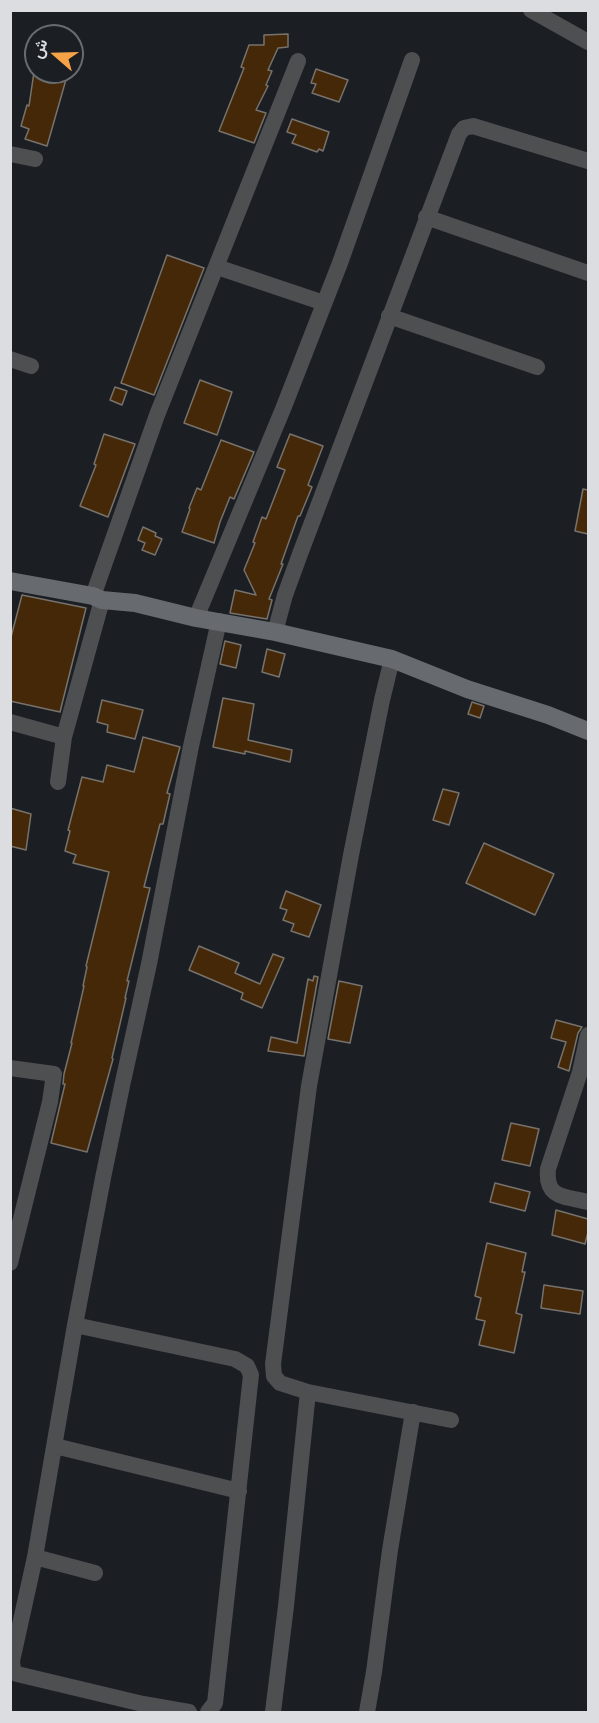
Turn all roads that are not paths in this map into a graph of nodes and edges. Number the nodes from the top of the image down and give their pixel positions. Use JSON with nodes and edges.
{"nodes":[{"id":1,"x":531,"y":10,"type":"edge"},
{"id":2,"x":588,"y":42,"type":"edge"},
{"id":3,"x":412,"y":60,"type":"dead end"},
{"id":4,"x":298,"y":61,"type":"dead end"},
{"id":5,"x":10,"y":154,"type":"edge"},
{"id":6,"x":35,"y":159,"type":"dead end"},
{"id":7,"x":588,"y":161,"type":"edge"},
{"id":8,"x":426,"y":217,"type":"junction"},
{"id":9,"x":217,"y":267,"type":"junction"},
{"id":10,"x":588,"y":273,"type":"edge"},
{"id":11,"x":324,"y":303,"type":"junction"},
{"id":12,"x":389,"y":316,"type":"junction"},
{"id":13,"x":10,"y":359,"type":"edge"},
{"id":14,"x":31,"y":366,"type":"dead end"},
{"id":15,"x":537,"y":367,"type":"dead end"},
{"id":16,"x":10,"y":581,"type":"edge"},
{"id":17,"x":97,"y":598,"type":"junction"},
{"id":18,"x":196,"y":618,"type":"junction"},
{"id":19,"x":219,"y":621,"type":"junction"},
{"id":20,"x":275,"y":632,"type":"junction"},
{"id":21,"x":392,"y":659,"type":"junction"},
{"id":22,"x":10,"y":722,"type":"edge"},
{"id":23,"x":588,"y":731,"type":"edge"},
{"id":24,"x":64,"y":736,"type":"junction"},
{"id":25,"x":58,"y":782,"type":"dead end"},
{"id":26,"x":588,"y":1035,"type":"edge"},
{"id":27,"x":10,"y":1068,"type":"edge"},
{"id":28,"x":584,"y":1073,"type":"edge"},
{"id":29,"x":588,"y":1202,"type":"edge"},
{"id":30,"x":10,"y":1263,"type":"edge"},
{"id":31,"x":75,"y":1325,"type":"junction"},
{"id":32,"x":309,"y":1392,"type":"junction"},
{"id":33,"x":413,"y":1412,"type":"junction"},
{"id":34,"x":451,"y":1420,"type":"dead end"},
{"id":35,"x":55,"y":1446,"type":"junction"},
{"id":36,"x":239,"y":1491,"type":"junction"},
{"id":37,"x":35,"y":1557,"type":"junction"},
{"id":38,"x":94,"y":1573,"type":"dead end"},
{"id":39,"x":189,"y":1713,"type":"edge"},
{"id":40,"x":208,"y":1713,"type":"edge"},
{"id":41,"x":273,"y":1713,"type":"edge"},
{"id":42,"x":367,"y":1713,"type":"edge"}],
"edges":[{"from":1,"to":2,"type":"street"},
{"from":3,"to":11,"type":"street"},
{"from":4,"to":9,"type":"street"},
{"from":5,"to":6,"type":"street"},
{"from":7,"to":8,"type":"street"},
{"from":8,"to":10,"type":"street"},
{"from":8,"to":12,"type":"street"},
{"from":9,"to":11,"type":"street"},
{"from":9,"to":17,"type":"street"},
{"from":11,"to":18,"type":"street"},
{"from":12,"to":15,"type":"street"},
{"from":12,"to":20,"type":"street"},
{"from":13,"to":14,"type":"street"},
{"from":16,"to":17,"type":"main road"},
{"from":17,"to":18,"type":"main road"},
{"from":17,"to":24,"type":"street"},
{"from":18,"to":19,"type":"main road"},
{"from":19,"to":20,"type":"main road"},
{"from":19,"to":31,"type":"street"},
{"from":20,"to":21,"type":"main road"},
{"from":21,"to":23,"type":"main road"},
{"from":21,"to":32,"type":"street"},
{"from":22,"to":24,"type":"street"},
{"from":24,"to":25,"type":"street"},
{"from":26,"to":28,"type":"street"},
{"from":27,"to":30,"type":"street"},
{"from":28,"to":29,"type":"street"},
{"from":31,"to":35,"type":"street"},
{"from":31,"to":36,"type":"street"},
{"from":32,"to":33,"type":"street"},
{"from":32,"to":41,"type":"street"},
{"from":33,"to":34,"type":"street"},
{"from":33,"to":42,"type":"street"},
{"from":35,"to":36,"type":"street"},
{"from":35,"to":37,"type":"street"},
{"from":36,"to":40,"type":"street"},
{"from":37,"to":38,"type":"street"},
{"from":37,"to":39,"type":"street"}]}
